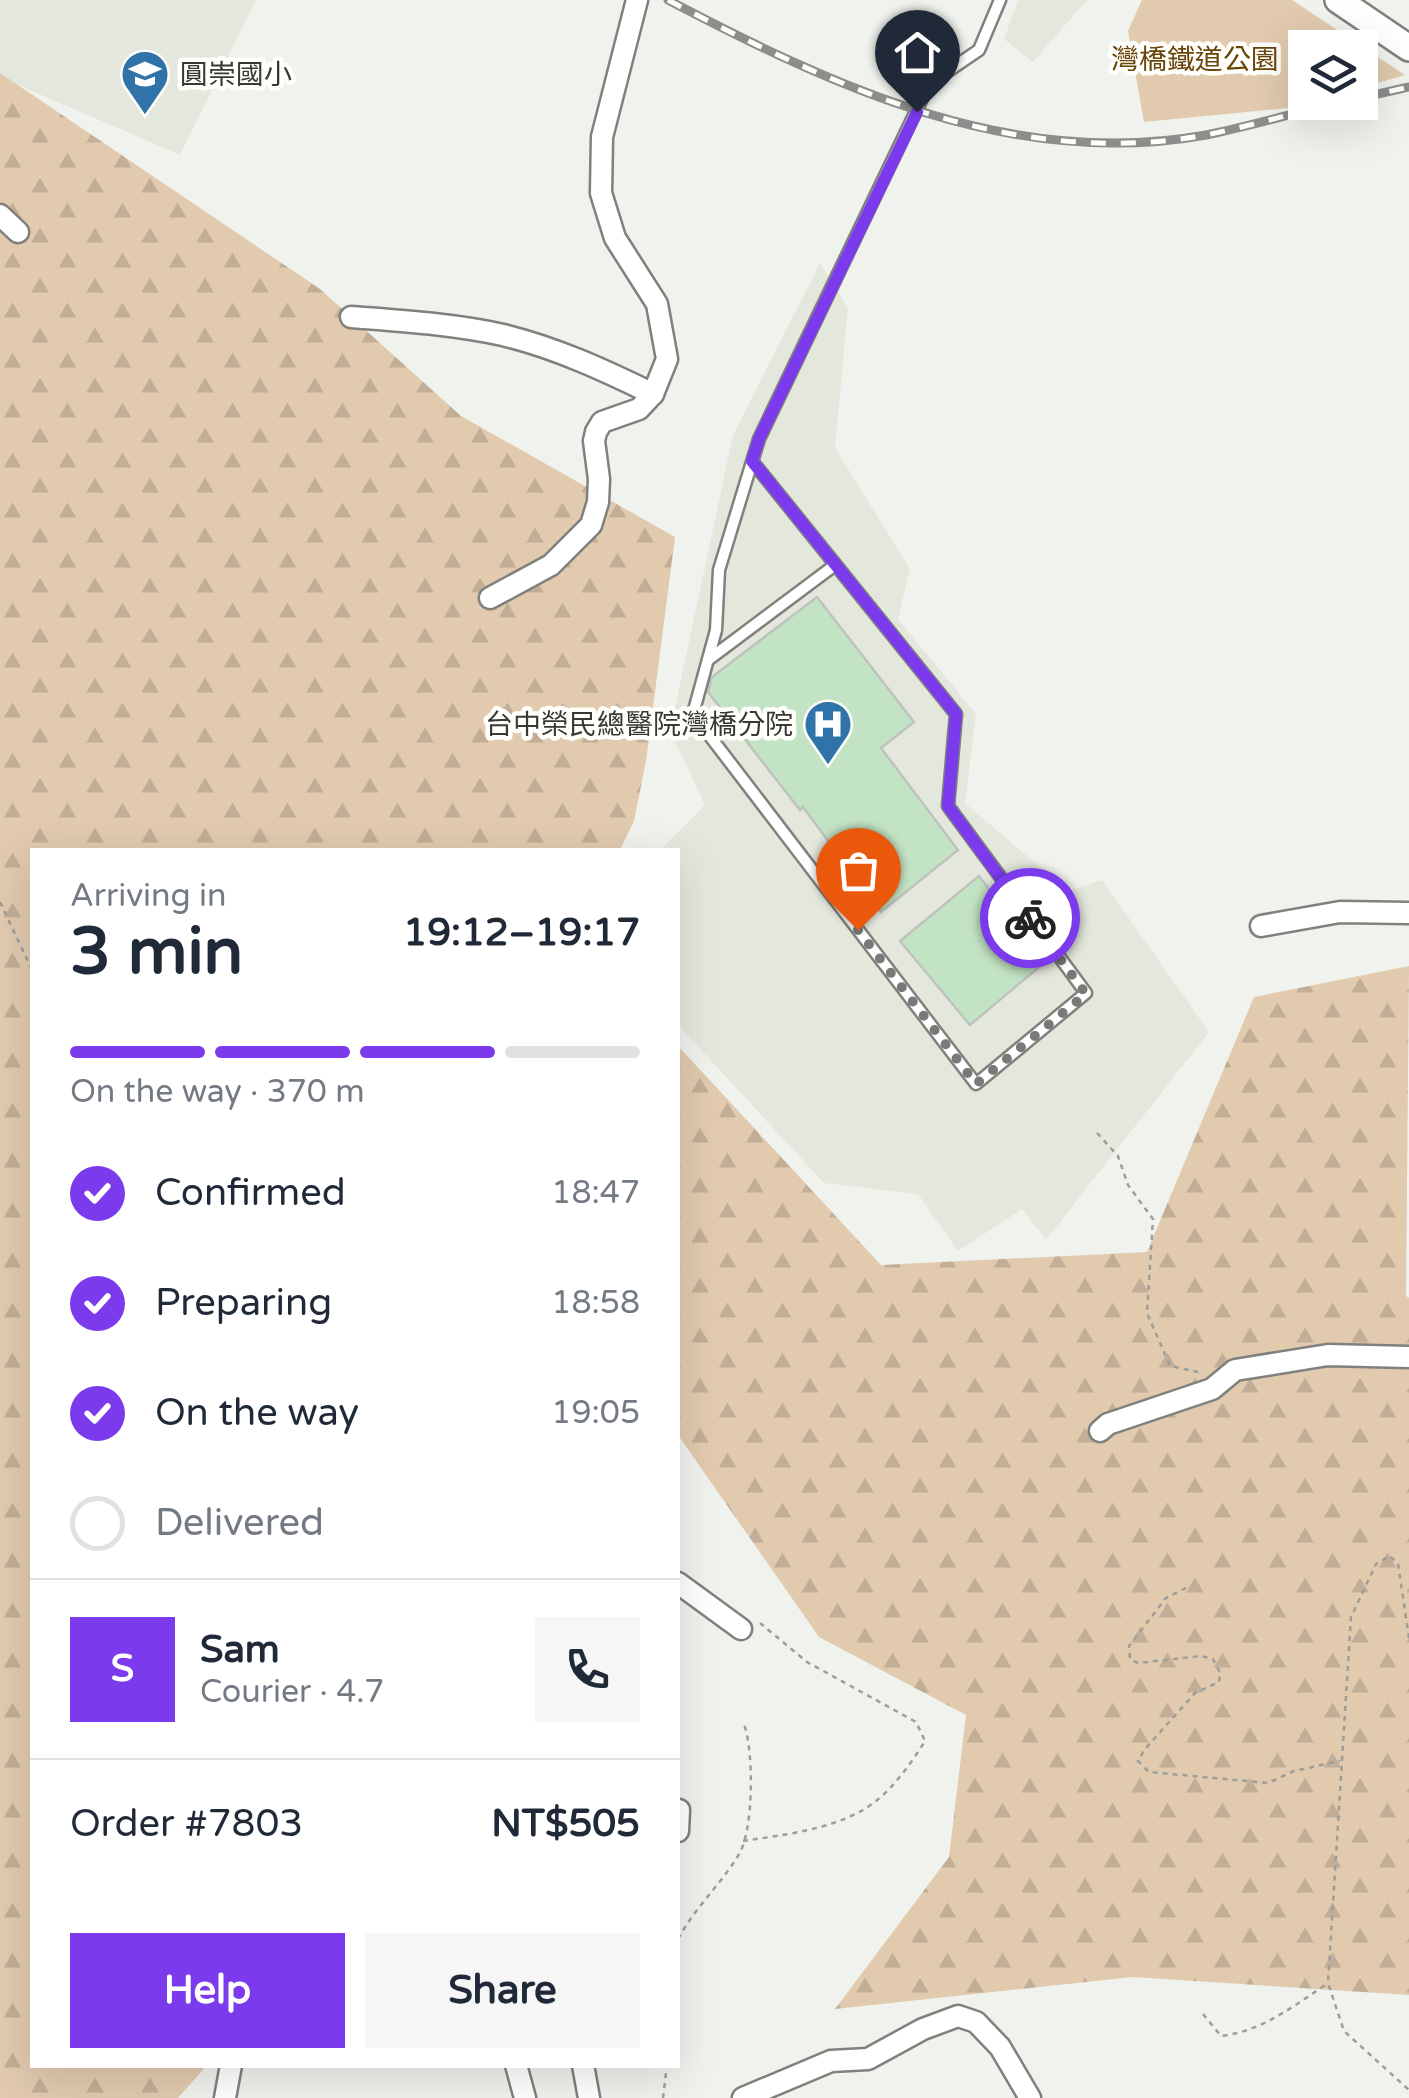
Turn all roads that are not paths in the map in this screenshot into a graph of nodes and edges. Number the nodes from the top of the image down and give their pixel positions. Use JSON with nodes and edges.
{"nodes":[{"id":1,"x":637,"y":0,"type":"edge"},
{"id":2,"x":1000,"y":0,"type":"edge"},
{"id":3,"x":1338,"y":0,"type":"edge"},
{"id":4,"x":1409,"y":48,"type":"edge"},
{"id":5,"x":0,"y":215,"type":"edge"},
{"id":6,"x":18,"y":232,"type":"dead end"},
{"id":7,"x":350,"y":316,"type":"dead end"},
{"id":8,"x":653,"y":394,"type":"junction"},
{"id":9,"x":752,"y":461,"type":"junction"},
{"id":10,"x":835,"y":564,"type":"junction"},
{"id":11,"x":490,"y":598,"type":"dead end"},
{"id":12,"x":708,"y":661,"type":"junction"},
{"id":13,"x":1409,"y":913,"type":"edge"},
{"id":14,"x":1261,"y":926,"type":"dead end"},
{"id":15,"x":1409,"y":1357,"type":"edge"},
{"id":16,"x":1100,"y":1431,"type":"dead end"},
{"id":17,"x":680,"y":1584,"type":"edge"},
{"id":18,"x":741,"y":1629,"type":"road end"},
{"id":19,"x":230,"y":2068,"type":"edge"},
{"id":20,"x":517,"y":2068,"type":"edge"},
{"id":21,"x":585,"y":2068,"type":"edge"},
{"id":22,"x":224,"y":2098,"type":"edge"},
{"id":23,"x":525,"y":2098,"type":"edge"},
{"id":24,"x":590,"y":2098,"type":"edge"},
{"id":25,"x":743,"y":2098,"type":"edge"},
{"id":26,"x":1030,"y":2098,"type":"edge"}],
"edges":[{"from":1,"to":8,"type":"street"},
{"from":2,"to":9,"type":"lane"},
{"from":3,"to":4,"type":"street"},
{"from":5,"to":6,"type":"street"},
{"from":7,"to":8,"type":"street"},
{"from":8,"to":11,"type":"street"},
{"from":9,"to":10,"type":"lane"},
{"from":9,"to":12,"type":"lane"},
{"from":10,"to":12,"type":"lane"},
{"from":10,"to":12,"type":"lane"},
{"from":13,"to":14,"type":"street"},
{"from":15,"to":16,"type":"street"},
{"from":17,"to":18,"type":"street"},
{"from":19,"to":22,"type":"street"},
{"from":20,"to":23,"type":"street"},
{"from":21,"to":24,"type":"street"},
{"from":25,"to":26,"type":"street"}]}
